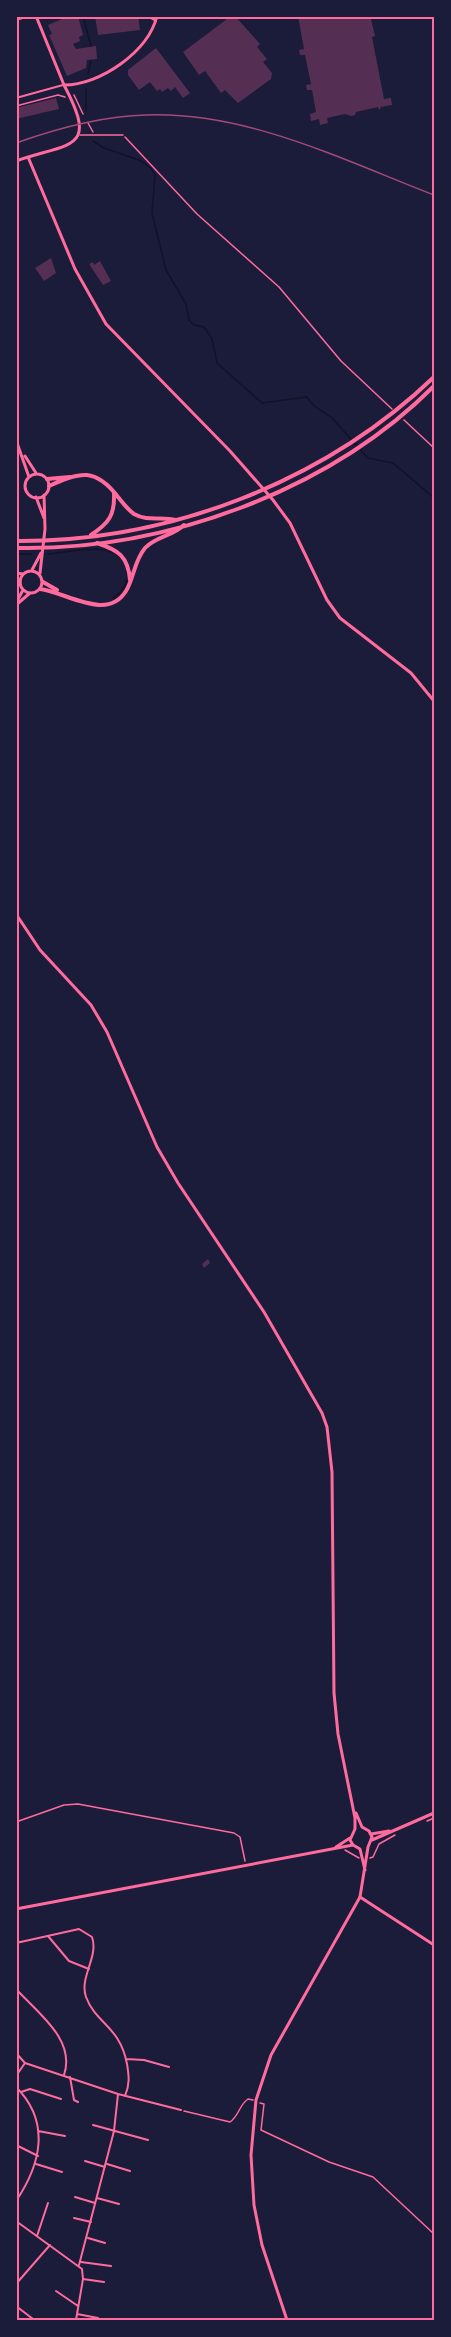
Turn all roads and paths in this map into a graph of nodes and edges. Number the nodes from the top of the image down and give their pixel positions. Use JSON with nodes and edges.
{"nodes":[{"id":1,"x":29,"y":16,"type":"edge"},
{"id":2,"x":36,"y":16,"type":"edge"},
{"id":3,"x":147,"y":16,"type":"edge"},
{"id":4,"x":156,"y":19,"type":"edge"},
{"id":5,"x":16,"y":20,"type":"edge"},
{"id":6,"x":64,"y":85,"type":"junction"},
{"id":7,"x":75,"y":94,"type":"dead end"},
{"id":8,"x":16,"y":98,"type":"edge"},
{"id":9,"x":67,"y":99,"type":"dead end"},
{"id":10,"x":16,"y":106,"type":"edge"},
{"id":11,"x":83,"y":114,"type":"dead end"},
{"id":12,"x":88,"y":123,"type":"dead end"},
{"id":13,"x":79,"y":135,"type":"junction"},
{"id":14,"x":123,"y":135,"type":"joint"},
{"id":15,"x":94,"y":136,"type":"junction"},
{"id":16,"x":28,"y":157,"type":"junction"},
{"id":17,"x":16,"y":161,"type":"edge"},
{"id":18,"x":435,"y":376,"type":"edge"},
{"id":19,"x":435,"y":386,"type":"edge"},
{"id":20,"x":16,"y":440,"type":"edge"},
{"id":21,"x":435,"y":448,"type":"edge"},
{"id":22,"x":24,"y":455,"type":"junction"},
{"id":23,"x":37,"y":474,"type":"junction"},
{"id":24,"x":29,"y":477,"type":"junction"},
{"id":25,"x":71,"y":477,"type":"junction"},
{"id":26,"x":47,"y":479,"type":"junction"},
{"id":27,"x":49,"y":486,"type":"junction"},
{"id":28,"x":114,"y":492,"type":"junction"},
{"id":29,"x":44,"y":495,"type":"junction"},
{"id":30,"x":36,"y":497,"type":"junction"},
{"id":31,"x":176,"y":520,"type":"junction"},
{"id":32,"x":45,"y":522,"type":"junction"},
{"id":33,"x":179,"y":528,"type":"junction"},
{"id":34,"x":88,"y":537,"type":"junction"},
{"id":35,"x":16,"y":541,"type":"edge"},
{"id":36,"x":96,"y":543,"type":"junction"},
{"id":37,"x":16,"y":548,"type":"edge"},
{"id":38,"x":40,"y":559,"type":"junction"},
{"id":39,"x":32,"y":570,"type":"junction"},
{"id":40,"x":16,"y":573,"type":"edge"},
{"id":41,"x":39,"y":573,"type":"junction"},
{"id":42,"x":23,"y":574,"type":"junction"},
{"id":43,"x":130,"y":580,"type":"junction"},
{"id":44,"x":18,"y":581,"type":"edge"},
{"id":45,"x":43,"y":582,"type":"junction"},
{"id":46,"x":40,"y":589,"type":"junction"},
{"id":47,"x":23,"y":590,"type":"junction"},
{"id":48,"x":60,"y":592,"type":"junction"},
{"id":49,"x":30,"y":593,"type":"junction"},
{"id":50,"x":16,"y":604,"type":"edge"},
{"id":51,"x":435,"y":701,"type":"edge"},
{"id":52,"x":16,"y":914,"type":"edge"},
{"id":53,"x":354,"y":1809,"type":"junction"},
{"id":54,"x":435,"y":1813,"type":"edge"},
{"id":55,"x":16,"y":1822,"type":"edge"},
{"id":56,"x":362,"y":1827,"type":"junction"},
{"id":57,"x":355,"y":1829,"type":"junction"},
{"id":58,"x":393,"y":1830,"type":"junction"},
{"id":59,"x":371,"y":1834,"type":"junction"},
{"id":60,"x":397,"y":1834,"type":"dead end"},
{"id":61,"x":350,"y":1838,"type":"junction"},
{"id":62,"x":372,"y":1840,"type":"junction"},
{"id":63,"x":353,"y":1845,"type":"junction"},
{"id":64,"x":368,"y":1847,"type":"junction"},
{"id":65,"x":335,"y":1848,"type":"junction"},
{"id":66,"x":360,"y":1849,"type":"junction"},
{"id":67,"x":364,"y":1858,"type":"junction"},
{"id":68,"x":246,"y":1865,"type":"junction"},
{"id":69,"x":360,"y":1897,"type":"junction"},
{"id":70,"x":16,"y":1909,"type":"edge"},
{"id":71,"x":46,"y":1935,"type":"junction"},
{"id":72,"x":16,"y":1943,"type":"edge"},
{"id":73,"x":435,"y":1945,"type":"edge"},
{"id":74,"x":89,"y":1969,"type":"junction"},
{"id":75,"x":16,"y":1989,"type":"edge"},
{"id":76,"x":16,"y":2054,"type":"edge"},
{"id":77,"x":126,"y":2059,"type":"junction"},
{"id":78,"x":25,"y":2063,"type":"junction"},
{"id":79,"x":169,"y":2067,"type":"dead end"},
{"id":80,"x":64,"y":2075,"type":"junction"},
{"id":81,"x":16,"y":2076,"type":"edge"},
{"id":82,"x":70,"y":2077,"type":"junction"},
{"id":83,"x":16,"y":2087,"type":"edge"},
{"id":84,"x":21,"y":2092,"type":"junction"},
{"id":85,"x":118,"y":2094,"type":"junction"},
{"id":86,"x":125,"y":2096,"type":"junction"},
{"id":87,"x":61,"y":2099,"type":"dead end"},
{"id":88,"x":256,"y":2100,"type":"junction"},
{"id":89,"x":78,"y":2102,"type":"dead end"},
{"id":90,"x":264,"y":2104,"type":"dead end"},
{"id":91,"x":181,"y":2110,"type":"joint"},
{"id":92,"x":93,"y":2125,"type":"dead end"},
{"id":93,"x":38,"y":2131,"type":"junction"},
{"id":94,"x":114,"y":2131,"type":"junction"},
{"id":95,"x":65,"y":2136,"type":"dead end"},
{"id":96,"x":148,"y":2140,"type":"dead end"},
{"id":97,"x":16,"y":2145,"type":"edge"},
{"id":98,"x":38,"y":2156,"type":"junction"},
{"id":99,"x":85,"y":2161,"type":"dead end"},
{"id":100,"x":36,"y":2164,"type":"junction"},
{"id":101,"x":106,"y":2166,"type":"junction"},
{"id":102,"x":130,"y":2171,"type":"dead end"},
{"id":103,"x":62,"y":2172,"type":"dead end"},
{"id":104,"x":75,"y":2197,"type":"dead end"},
{"id":105,"x":97,"y":2198,"type":"junction"},
{"id":106,"x":16,"y":2201,"type":"edge"},
{"id":107,"x":48,"y":2203,"type":"dead end"},
{"id":108,"x":95,"y":2203,"type":"junction"},
{"id":109,"x":119,"y":2204,"type":"dead end"},
{"id":110,"x":74,"y":2218,"type":"dead end"},
{"id":111,"x":16,"y":2221,"type":"edge"},
{"id":112,"x":91,"y":2222,"type":"junction"},
{"id":113,"x":435,"y":2234,"type":"edge"},
{"id":114,"x":37,"y":2236,"type":"junction"},
{"id":115,"x":87,"y":2238,"type":"junction"},
{"id":116,"x":105,"y":2242,"type":"dead end"},
{"id":117,"x":50,"y":2245,"type":"junction"},
{"id":118,"x":79,"y":2263,"type":"junction"},
{"id":119,"x":111,"y":2266,"type":"dead end"},
{"id":120,"x":83,"y":2279,"type":"junction"},
{"id":121,"x":104,"y":2282,"type":"dead end"},
{"id":122,"x":16,"y":2284,"type":"edge"},
{"id":123,"x":56,"y":2290,"type":"dead end"},
{"id":124,"x":16,"y":2306,"type":"edge"},
{"id":125,"x":78,"y":2306,"type":"junction"},
{"id":126,"x":77,"y":2314,"type":"junction"},
{"id":127,"x":98,"y":2318,"type":"dead end"},
{"id":128,"x":33,"y":2319,"type":"dead end"},
{"id":129,"x":76,"y":2320,"type":"edge"},
{"id":130,"x":287,"y":2320,"type":"edge"}],
"edges":[{"from":1,"to":5,"type":"street"},
{"from":2,"to":6,"type":"main road"},
{"from":3,"to":4,"type":"street"},
{"from":4,"to":6,"type":"main road"},
{"from":6,"to":8,"type":"street"},
{"from":6,"to":13,"type":"main road"},
{"from":7,"to":11,"type":"path"},
{"from":9,"to":10,"type":"path"},
{"from":12,"to":15,"type":"path"},
{"from":13,"to":15,"type":"lane"},
{"from":13,"to":16,"type":"main road"},
{"from":14,"to":15,"type":"lane"},
{"from":14,"to":21,"type":"path"},
{"from":16,"to":17,"type":"main road"},
{"from":16,"to":51,"type":"main road"},
{"from":18,"to":31,"type":"highway"},
{"from":19,"to":33,"type":"highway"},
{"from":20,"to":22,"type":"main road"},
{"from":22,"to":23,"type":"main road"},
{"from":22,"to":24,"type":"main road"},
{"from":23,"to":24,"type":"main road"},
{"from":23,"to":26,"type":"main road"},
{"from":24,"to":30,"type":"main road"},
{"from":25,"to":26,"type":"highway"},
{"from":25,"to":27,"type":"highway"},
{"from":25,"to":28,"type":"highway"},
{"from":26,"to":27,"type":"main road"},
{"from":27,"to":29,"type":"main road"},
{"from":28,"to":31,"type":"highway"},
{"from":28,"to":34,"type":"highway"},
{"from":29,"to":30,"type":"main road"},
{"from":29,"to":32,"type":"main road"},
{"from":30,"to":32,"type":"main road"},
{"from":31,"to":34,"type":"highway"},
{"from":32,"to":38,"type":"main road"},
{"from":33,"to":36,"type":"highway"},
{"from":33,"to":43,"type":"highway"},
{"from":34,"to":35,"type":"highway"},
{"from":36,"to":37,"type":"highway"},
{"from":36,"to":43,"type":"highway"},
{"from":38,"to":39,"type":"main road"},
{"from":38,"to":41,"type":"main road"},
{"from":39,"to":41,"type":"main road"},
{"from":39,"to":42,"type":"main road"},
{"from":40,"to":42,"type":"main road"},
{"from":41,"to":45,"type":"main road"},
{"from":42,"to":44,"type":"main road"},
{"from":43,"to":48,"type":"highway"},
{"from":44,"to":47,"type":"main road"},
{"from":45,"to":46,"type":"main road"},
{"from":45,"to":48,"type":"highway"},
{"from":46,"to":48,"type":"highway"},
{"from":46,"to":49,"type":"main road"},
{"from":47,"to":49,"type":"main road"},
{"from":47,"to":50,"type":"main road"},
{"from":49,"to":50,"type":"main road"},
{"from":52,"to":53,"type":"main road"},
{"from":53,"to":56,"type":"main road"},
{"from":53,"to":57,"type":"main road"},
{"from":54,"to":58,"type":"main road"},
{"from":55,"to":68,"type":"path"},
{"from":56,"to":57,"type":"main road"},
{"from":56,"to":59,"type":"main road"},
{"from":57,"to":61,"type":"main road"},
{"from":58,"to":59,"type":"main road"},
{"from":58,"to":62,"type":"main road"},
{"from":59,"to":62,"type":"main road"},
{"from":60,"to":67,"type":"path"},
{"from":61,"to":63,"type":"main road"},
{"from":61,"to":65,"type":"main road"},
{"from":62,"to":64,"type":"main road"},
{"from":63,"to":65,"type":"main road"},
{"from":63,"to":66,"type":"main road"},
{"from":64,"to":66,"type":"main road"},
{"from":64,"to":67,"type":"main road"},
{"from":65,"to":67,"type":"path"},
{"from":65,"to":68,"type":"main road"},
{"from":66,"to":67,"type":"main road"},
{"from":67,"to":69,"type":"main road"},
{"from":68,"to":70,"type":"main road"},
{"from":69,"to":73,"type":"main road"},
{"from":69,"to":88,"type":"main road"},
{"from":71,"to":72,"type":"street"},
{"from":71,"to":74,"type":"street"},
{"from":71,"to":74,"type":"street"},
{"from":74,"to":77,"type":"street"},
{"from":75,"to":80,"type":"street"},
{"from":76,"to":78,"type":"street"},
{"from":77,"to":79,"type":"street"},
{"from":77,"to":86,"type":"street"},
{"from":78,"to":80,"type":"street"},
{"from":78,"to":81,"type":"street"},
{"from":80,"to":82,"type":"street"},
{"from":82,"to":85,"type":"street"},
{"from":82,"to":89,"type":"street"},
{"from":83,"to":84,"type":"street"},
{"from":84,"to":87,"type":"street"},
{"from":84,"to":93,"type":"street"},
{"from":85,"to":86,"type":"street"},
{"from":85,"to":94,"type":"street"},
{"from":86,"to":91,"type":"street"},
{"from":88,"to":91,"type":"path"},
{"from":88,"to":130,"type":"main road"},
{"from":90,"to":113,"type":"path"},
{"from":92,"to":94,"type":"street"},
{"from":93,"to":95,"type":"street"},
{"from":93,"to":98,"type":"street"},
{"from":94,"to":96,"type":"street"},
{"from":94,"to":101,"type":"street"},
{"from":97,"to":98,"type":"street"},
{"from":98,"to":100,"type":"street"},
{"from":99,"to":101,"type":"street"},
{"from":100,"to":103,"type":"street"},
{"from":100,"to":106,"type":"street"},
{"from":101,"to":102,"type":"street"},
{"from":101,"to":105,"type":"street"},
{"from":104,"to":108,"type":"street"},
{"from":105,"to":108,"type":"street"},
{"from":105,"to":109,"type":"street"},
{"from":107,"to":114,"type":"street"},
{"from":108,"to":112,"type":"street"},
{"from":110,"to":112,"type":"street"},
{"from":111,"to":114,"type":"street"},
{"from":112,"to":115,"type":"street"},
{"from":114,"to":117,"type":"street"},
{"from":115,"to":116,"type":"street"},
{"from":115,"to":118,"type":"street"},
{"from":117,"to":118,"type":"street"},
{"from":117,"to":122,"type":"street"},
{"from":118,"to":119,"type":"street"},
{"from":118,"to":120,"type":"street"},
{"from":120,"to":121,"type":"street"},
{"from":120,"to":125,"type":"street"},
{"from":123,"to":125,"type":"street"},
{"from":124,"to":128,"type":"street"},
{"from":125,"to":126,"type":"street"},
{"from":126,"to":127,"type":"street"},
{"from":126,"to":129,"type":"street"}]}
